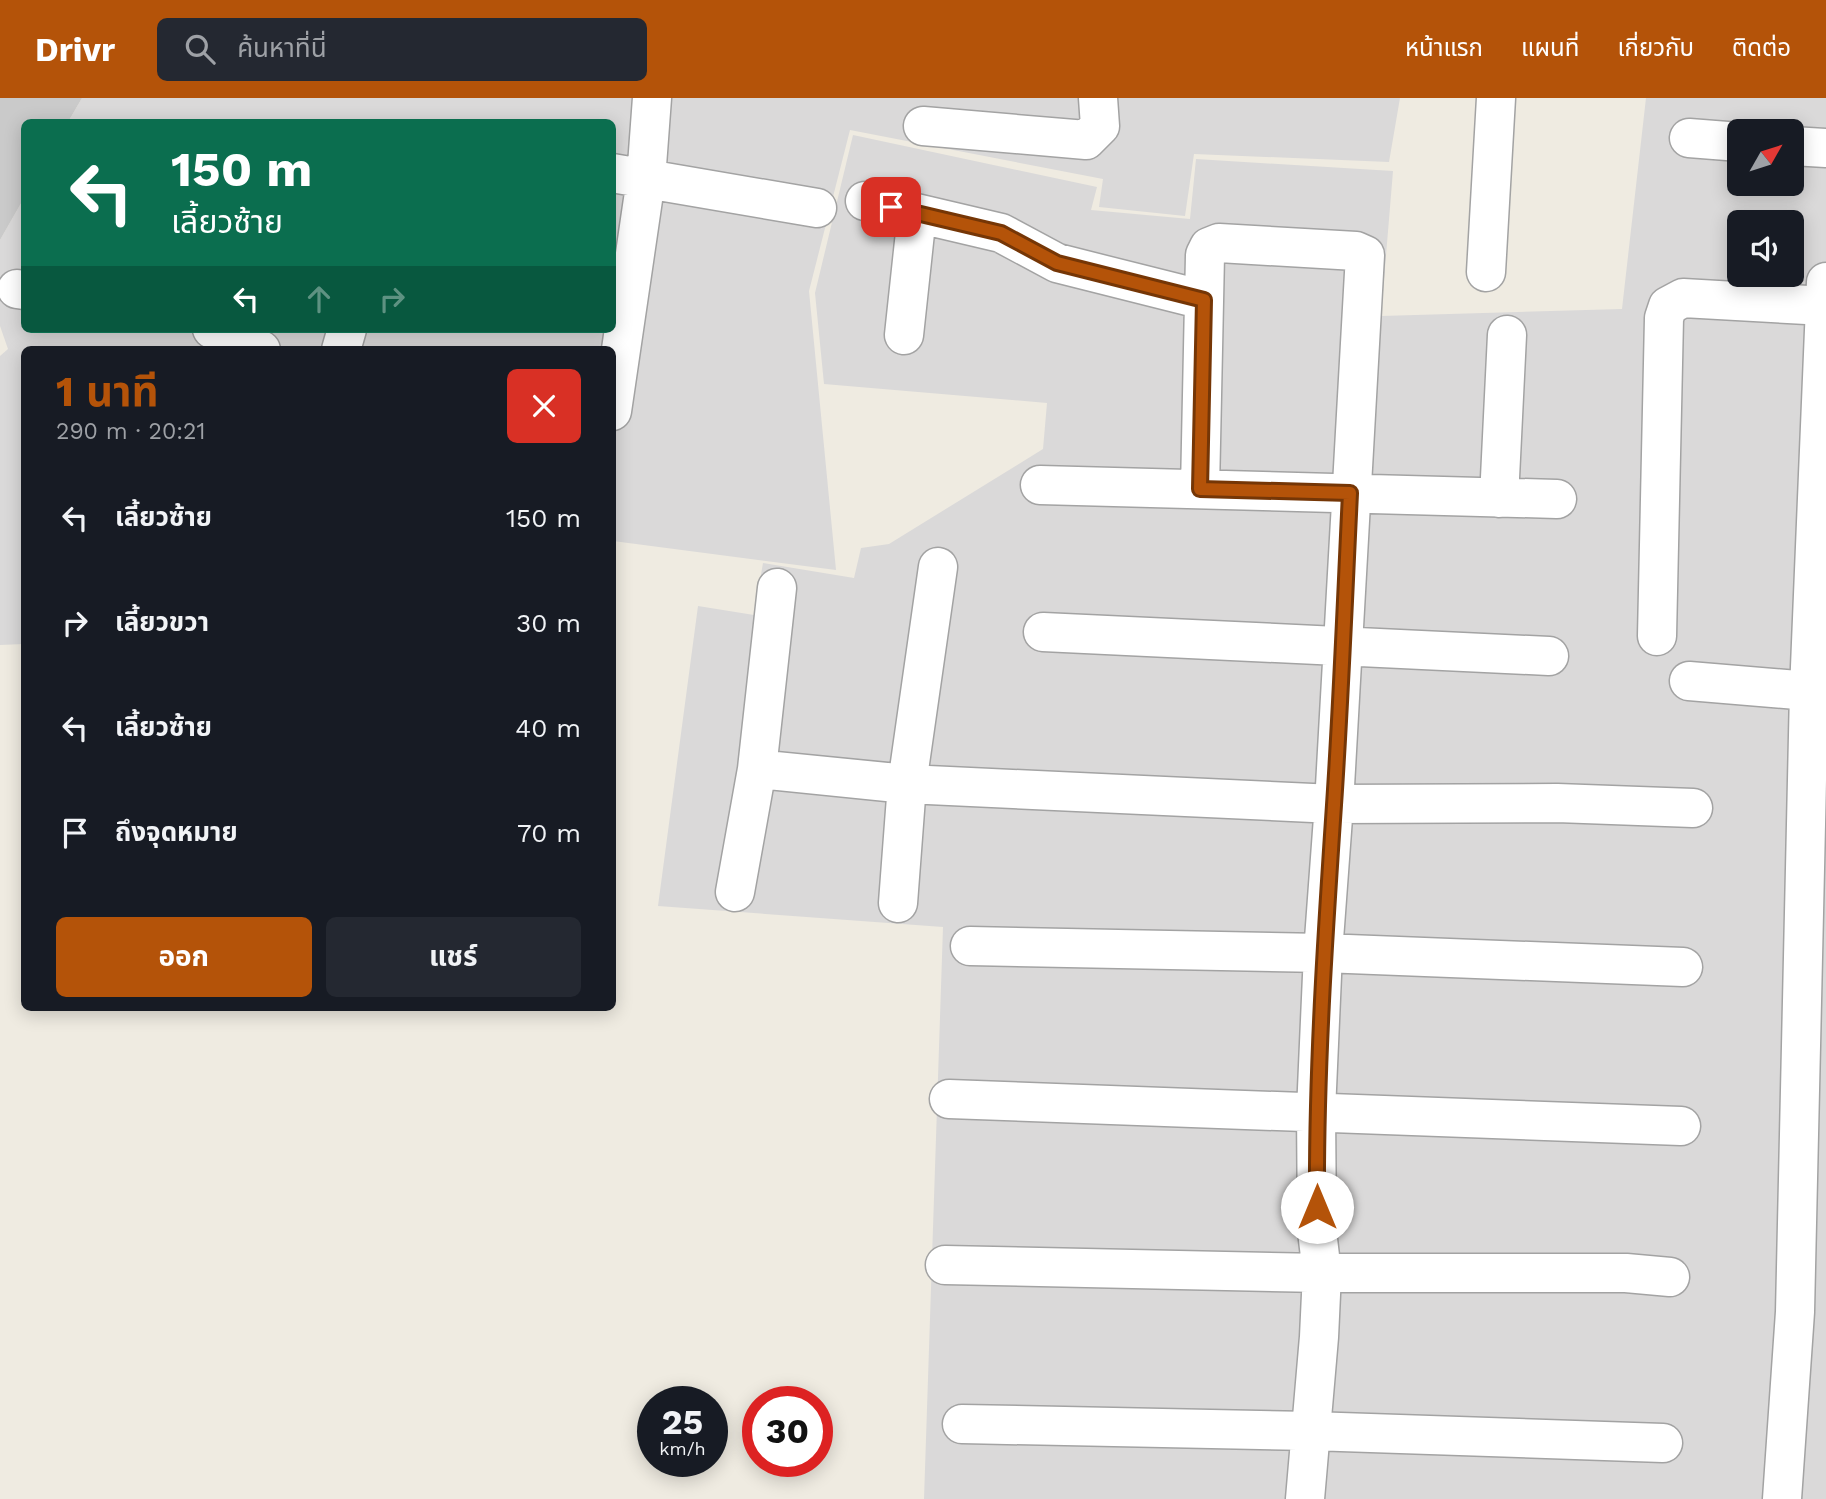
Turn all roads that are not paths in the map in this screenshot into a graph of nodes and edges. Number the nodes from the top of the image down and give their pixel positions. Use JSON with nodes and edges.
{"nodes":[{"id":1,"x":652,"y":98,"type":"edge"},
{"id":2,"x":1098,"y":98,"type":"edge"},
{"id":3,"x":1496,"y":98,"type":"edge"},
{"id":4,"x":923,"y":126,"type":"dead end"},
{"id":5,"x":1689,"y":138,"type":"dead end"},
{"id":6,"x":1727,"y":141,"type":"edge"},
{"id":7,"x":1804,"y":147,"type":"edge"},
{"id":8,"x":1826,"y":148,"type":"edge"},
{"id":9,"x":629,"y":176,"type":"edge"},
{"id":10,"x":865,"y":201,"type":"dead end"},
{"id":11,"x":817,"y":208,"type":"dead end"},
{"id":12,"x":917,"y":214,"type":"junction"},
{"id":13,"x":1486,"y":272,"type":"dead end"},
{"id":14,"x":1825,"y":294,"type":"edge"},
{"id":15,"x":1204,"y":300,"type":"junction"},
{"id":16,"x":221,"y":333,"type":"edge"},
{"id":17,"x":904,"y":335,"type":"dead end"},
{"id":18,"x":1507,"y":335,"type":"dead end"},
{"id":19,"x":252,"y":346,"type":"edge"},
{"id":20,"x":616,"y":356,"type":"edge"},
{"id":21,"x":1040,"y":485,"type":"dead end"},
{"id":22,"x":1200,"y":489,"type":"junction"},
{"id":23,"x":1350,"y":493,"type":"junction"},
{"id":24,"x":1499,"y":498,"type":"junction"},
{"id":25,"x":1558,"y":499,"type":"dead end"},
{"id":26,"x":939,"y":567,"type":"dead end"},
{"id":27,"x":777,"y":588,"type":"dead end"},
{"id":28,"x":1043,"y":632,"type":"dead end"},
{"id":29,"x":1657,"y":636,"type":"dead end"},
{"id":30,"x":1343,"y":646,"type":"junction"},
{"id":31,"x":1549,"y":656,"type":"dead end"},
{"id":32,"x":1689,"y":681,"type":"dead end"},
{"id":33,"x":1809,"y":691,"type":"junction"},
{"id":34,"x":757,"y":769,"type":"junction"},
{"id":35,"x":907,"y":784,"type":"junction"},
{"id":36,"x":1334,"y":804,"type":"junction"},
{"id":37,"x":1693,"y":808,"type":"dead end"},
{"id":38,"x":735,"y":892,"type":"dead end"},
{"id":39,"x":898,"y":903,"type":"dead end"},
{"id":40,"x":970,"y":946,"type":"dead end"},
{"id":41,"x":1323,"y":953,"type":"junction"},
{"id":42,"x":1684,"y":967,"type":"dead end"},
{"id":43,"x":949,"y":1098,"type":"dead end"},
{"id":44,"x":1317,"y":1111,"type":"junction"},
{"id":45,"x":1681,"y":1126,"type":"dead end"},
{"id":46,"x":1812,"y":1154,"type":"edge"},
{"id":47,"x":945,"y":1265,"type":"dead end"},
{"id":48,"x":1322,"y":1273,"type":"junction"},
{"id":49,"x":1670,"y":1277,"type":"dead end"},
{"id":50,"x":1811,"y":1312,"type":"edge"},
{"id":51,"x":962,"y":1424,"type":"dead end"},
{"id":52,"x":1311,"y":1431,"type":"junction"},
{"id":53,"x":1663,"y":1443,"type":"dead end"},
{"id":54,"x":1305,"y":1499,"type":"edge"},
{"id":55,"x":1782,"y":1499,"type":"edge"}],
"edges":[{"from":1,"to":9,"type":"street"},
{"from":2,"to":4,"type":"street"},
{"from":3,"to":13,"type":"street"},
{"from":5,"to":6,"type":"street"},
{"from":7,"to":8,"type":"street"},
{"from":9,"to":11,"type":"street"},
{"from":9,"to":20,"type":"street"},
{"from":10,"to":12,"type":"street"},
{"from":12,"to":15,"type":"street"},
{"from":12,"to":17,"type":"street"},
{"from":14,"to":29,"type":"street"},
{"from":14,"to":33,"type":"street"},
{"from":15,"to":22,"type":"street"},
{"from":15,"to":23,"type":"street"},
{"from":16,"to":19,"type":"street"},
{"from":18,"to":24,"type":"street"},
{"from":21,"to":22,"type":"street"},
{"from":22,"to":23,"type":"street"},
{"from":23,"to":24,"type":"street"},
{"from":23,"to":30,"type":"street"},
{"from":24,"to":25,"type":"street"},
{"from":26,"to":35,"type":"street"},
{"from":27,"to":34,"type":"street"},
{"from":28,"to":30,"type":"street"},
{"from":30,"to":31,"type":"street"},
{"from":30,"to":36,"type":"street"},
{"from":32,"to":33,"type":"street"},
{"from":33,"to":46,"type":"street"},
{"from":34,"to":35,"type":"street"},
{"from":34,"to":38,"type":"street"},
{"from":35,"to":36,"type":"street"},
{"from":35,"to":39,"type":"street"},
{"from":36,"to":37,"type":"street"},
{"from":36,"to":41,"type":"street"},
{"from":40,"to":41,"type":"street"},
{"from":41,"to":42,"type":"street"},
{"from":41,"to":44,"type":"street"},
{"from":43,"to":44,"type":"street"},
{"from":44,"to":45,"type":"street"},
{"from":44,"to":48,"type":"street"},
{"from":46,"to":50,"type":"street"},
{"from":47,"to":48,"type":"street"},
{"from":48,"to":49,"type":"street"},
{"from":48,"to":52,"type":"street"},
{"from":50,"to":55,"type":"street"},
{"from":51,"to":52,"type":"street"},
{"from":52,"to":53,"type":"street"},
{"from":52,"to":54,"type":"street"}]}
